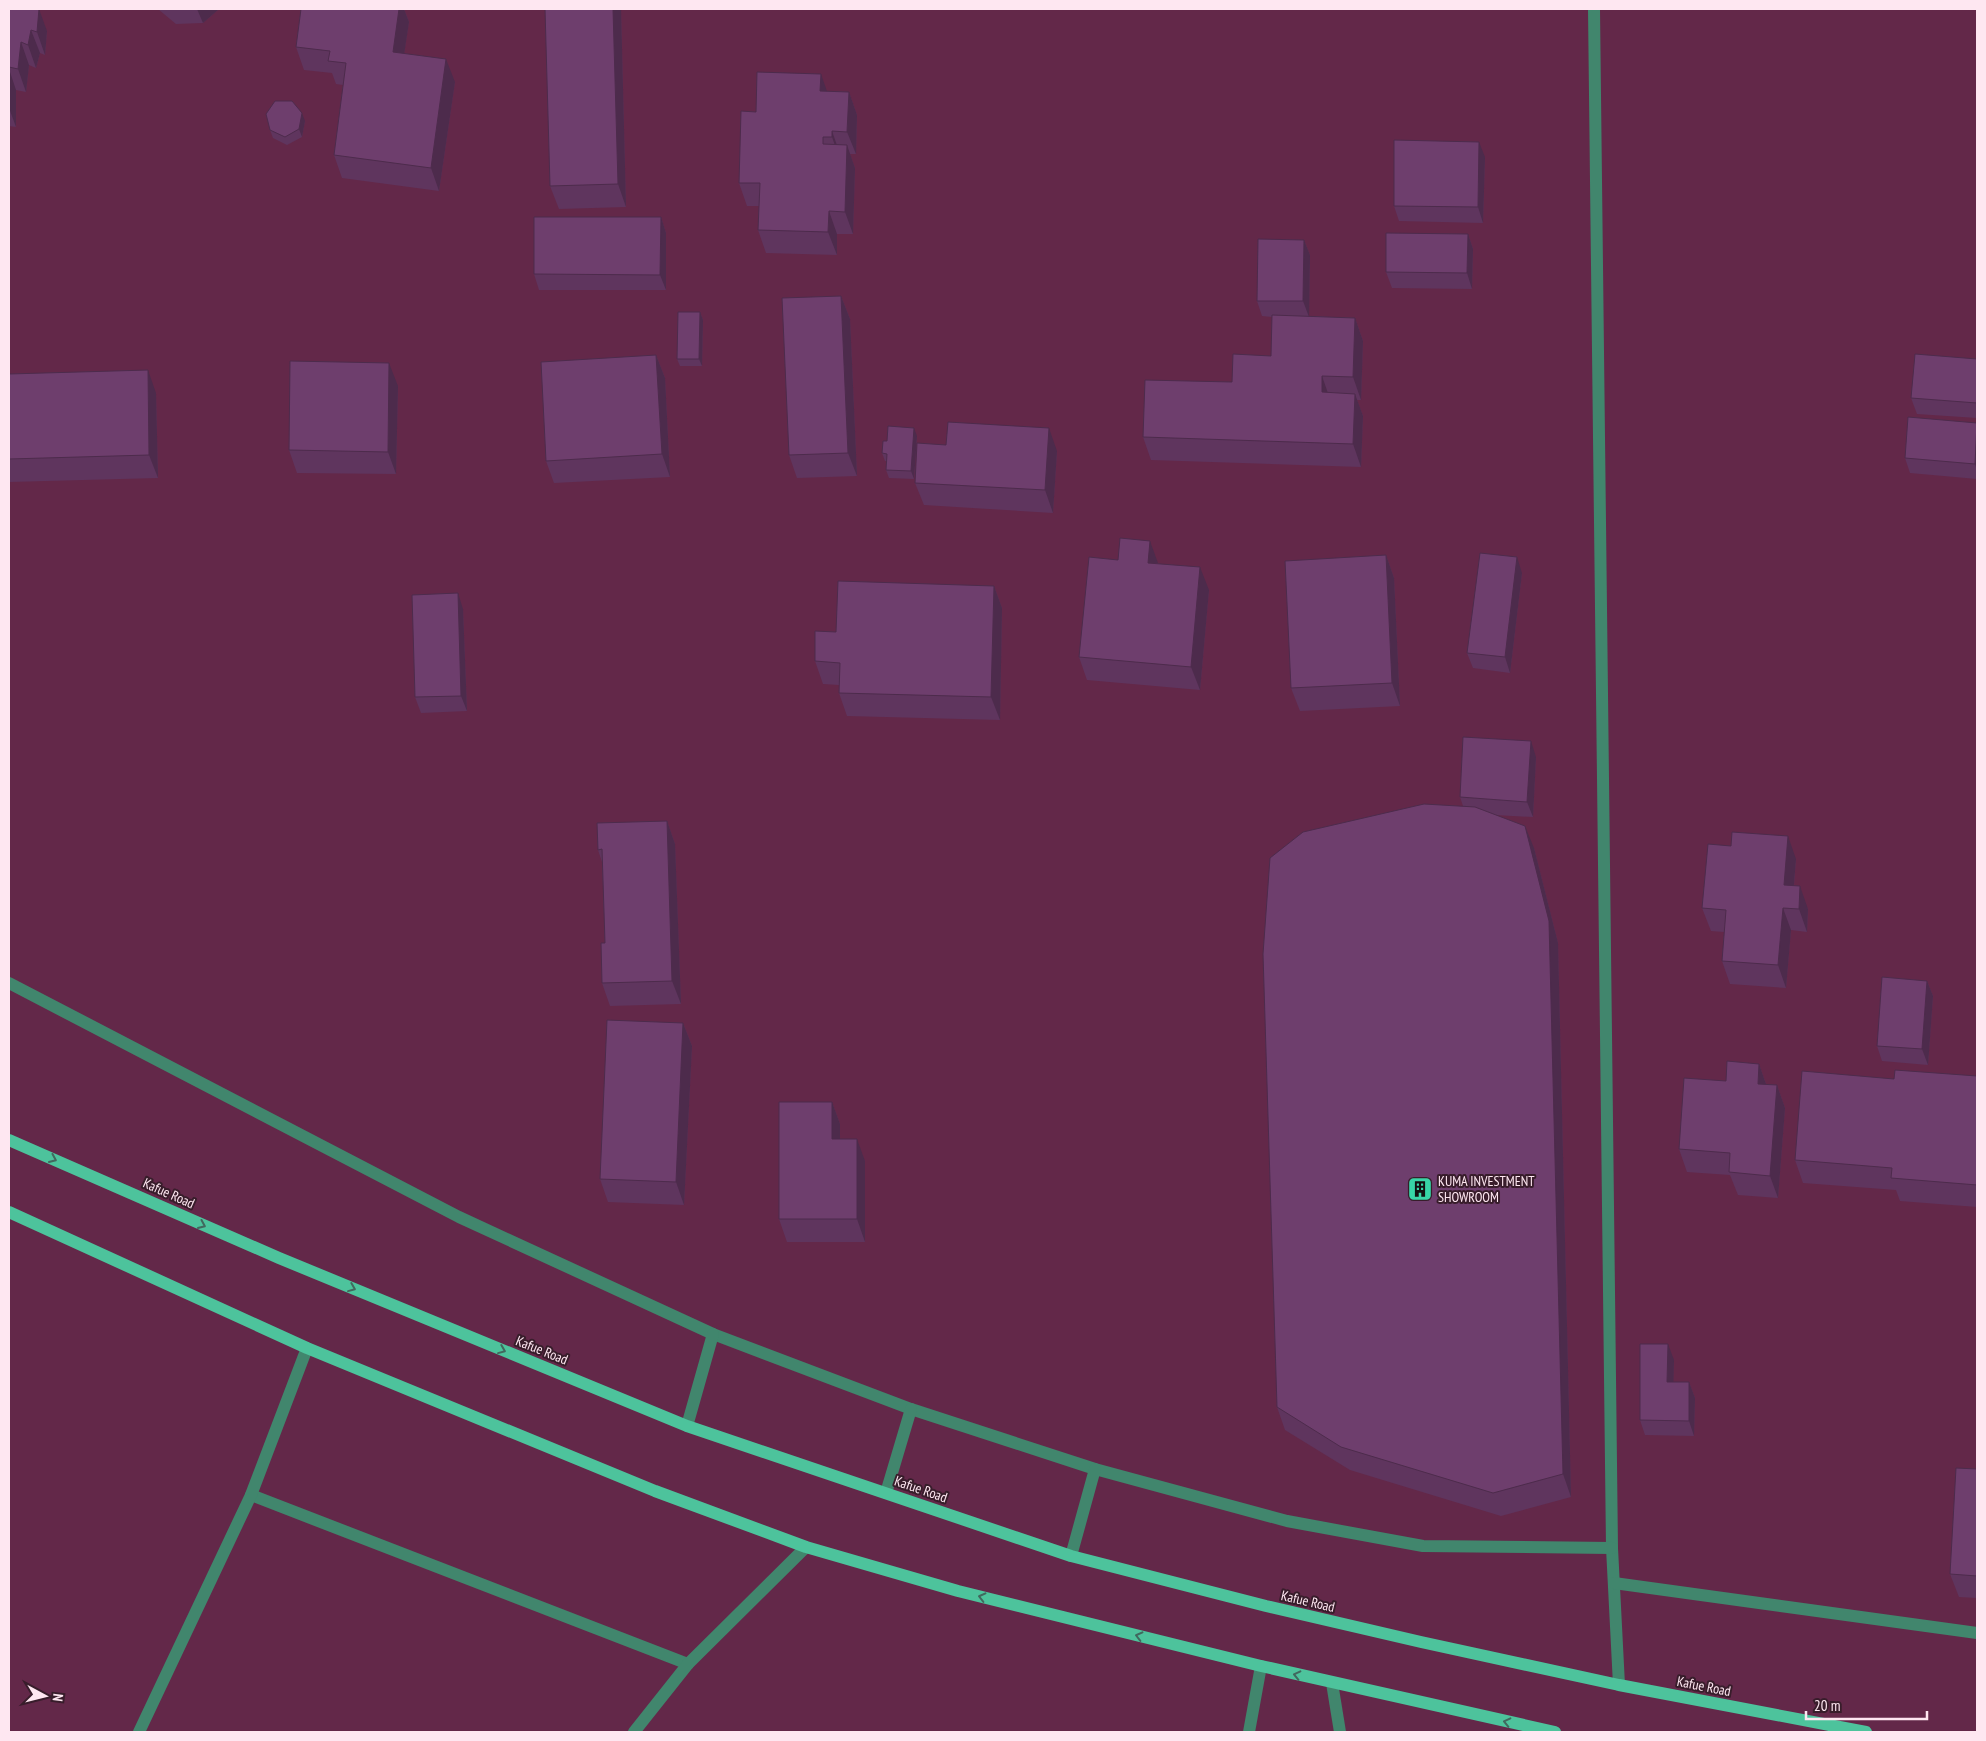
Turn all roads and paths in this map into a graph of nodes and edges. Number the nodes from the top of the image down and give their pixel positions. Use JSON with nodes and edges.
{"nodes":[{"id":1,"x":1594,"y":9,"type":"edge"},
{"id":2,"x":9,"y":983,"type":"edge"},
{"id":3,"x":9,"y":1140,"type":"edge"},
{"id":4,"x":9,"y":1212,"type":"edge"},
{"id":5,"x":713,"y":1334,"type":"junction"},
{"id":6,"x":307,"y":1348,"type":"junction"},
{"id":7,"x":911,"y":1409,"type":"junction"},
{"id":8,"x":687,"y":1426,"type":"junction"},
{"id":9,"x":1095,"y":1469,"type":"junction"},
{"id":10,"x":886,"y":1493,"type":"junction"},
{"id":11,"x":251,"y":1495,"type":"junction"},
{"id":12,"x":806,"y":1547,"type":"junction"},
{"id":13,"x":1612,"y":1548,"type":"junction"},
{"id":14,"x":1071,"y":1556,"type":"junction"},
{"id":15,"x":1614,"y":1583,"type":"junction"},
{"id":16,"x":1977,"y":1633,"type":"edge"},
{"id":17,"x":688,"y":1664,"type":"junction"},
{"id":18,"x":1261,"y":1666,"type":"junction"},
{"id":19,"x":1332,"y":1683,"type":"junction"},
{"id":20,"x":1619,"y":1685,"type":"junction"},
{"id":21,"x":138,"y":1732,"type":"edge"},
{"id":22,"x":634,"y":1732,"type":"edge"},
{"id":23,"x":1249,"y":1732,"type":"edge"},
{"id":24,"x":1340,"y":1732,"type":"edge"},
{"id":25,"x":1555,"y":1732,"type":"edge"},
{"id":26,"x":1866,"y":1732,"type":"edge"}],
"edges":[{"from":1,"to":13,"type":"street"},
{"from":2,"to":5,"type":"street"},
{"from":3,"to":8,"type":"main road","name":"Kafue Road","one_way":true},
{"from":4,"to":6,"type":"main road"},
{"from":5,"to":7,"type":"street"},
{"from":5,"to":8,"type":"street"},
{"from":6,"to":11,"type":"street"},
{"from":6,"to":12,"type":"main road"},
{"from":7,"to":9,"type":"street"},
{"from":7,"to":10,"type":"street"},
{"from":8,"to":10,"type":"main road","name":"Kafue Road"},
{"from":9,"to":13,"type":"street"},
{"from":9,"to":14,"type":"street"},
{"from":10,"to":14,"type":"main road","name":"Kafue Road"},
{"from":11,"to":17,"type":"street"},
{"from":11,"to":21,"type":"street"},
{"from":12,"to":17,"type":"street"},
{"from":18,"to":12,"type":"main road","one_way":true},
{"from":13,"to":15,"type":"street"},
{"from":14,"to":20,"type":"main road","name":"Kafue Road"},
{"from":15,"to":16,"type":"street"},
{"from":15,"to":20,"type":"street"},
{"from":17,"to":22,"type":"street"},
{"from":19,"to":18,"type":"main road","one_way":true},
{"from":18,"to":23,"type":"street"},
{"from":19,"to":24,"type":"street"},
{"from":25,"to":19,"type":"main road","one_way":true},
{"from":20,"to":26,"type":"main road","name":"Kafue Road"}]}
